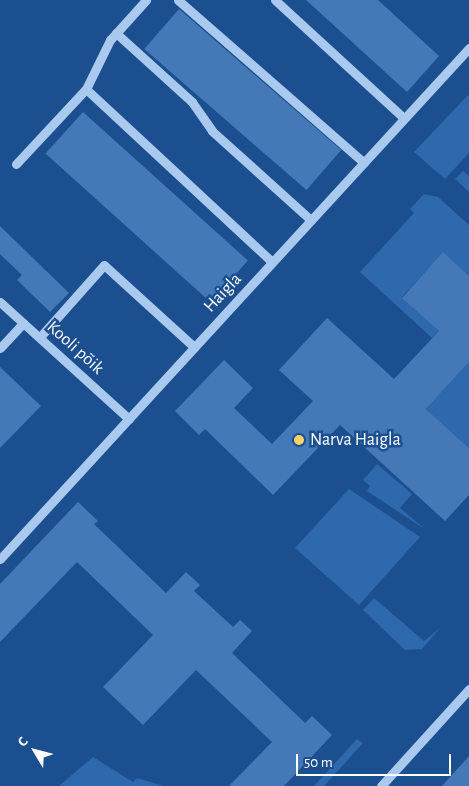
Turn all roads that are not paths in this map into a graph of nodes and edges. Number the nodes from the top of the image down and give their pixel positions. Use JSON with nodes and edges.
{"nodes":[{"id":1,"x":146,"y":0,"type":"edge"},
{"id":2,"x":178,"y":0,"type":"edge"},
{"id":3,"x":275,"y":0,"type":"edge"},
{"id":4,"x":116,"y":33,"type":"junction"},
{"id":5,"x":469,"y":48,"type":"edge"},
{"id":6,"x":86,"y":89,"type":"junction"},
{"id":7,"x":404,"y":118,"type":"junction"},
{"id":8,"x":364,"y":163,"type":"junction"},
{"id":9,"x":16,"y":164,"type":"dead end"},
{"id":10,"x":311,"y":220,"type":"junction"},
{"id":11,"x":272,"y":262,"type":"junction"},
{"id":12,"x":0,"y":302,"type":"edge"},
{"id":13,"x":23,"y":323,"type":"junction"},
{"id":14,"x":40,"y":338,"type":"junction"},
{"id":15,"x":194,"y":347,"type":"junction"},
{"id":16,"x":0,"y":348,"type":"edge"},
{"id":17,"x":129,"y":419,"type":"junction"},
{"id":18,"x":0,"y":559,"type":"edge"},
{"id":19,"x":469,"y":690,"type":"edge"},
{"id":20,"x":381,"y":786,"type":"edge"}],
"edges":[{"from":1,"to":4,"type":"street"},
{"from":2,"to":8,"type":"street"},
{"from":3,"to":7,"type":"street"},
{"from":4,"to":6,"type":"street"},
{"from":4,"to":10,"type":"street"},
{"from":5,"to":7,"type":"street","name":"Haigla"},
{"from":6,"to":9,"type":"street"},
{"from":6,"to":11,"type":"street"},
{"from":7,"to":8,"type":"street","name":"Haigla"},
{"from":8,"to":10,"type":"street","name":"Haigla"},
{"from":10,"to":11,"type":"street","name":"Haigla"},
{"from":11,"to":15,"type":"street","name":"Haigla"},
{"from":12,"to":13,"type":"street","name":"Kooli põik"},
{"from":13,"to":14,"type":"street","name":"Kooli põik"},
{"from":13,"to":16,"type":"street"},
{"from":14,"to":15,"type":"street"},
{"from":14,"to":17,"type":"street","name":"Kooli põik"},
{"from":15,"to":17,"type":"street","name":"Haigla"},
{"from":17,"to":18,"type":"street","name":"Haigla"},
{"from":19,"to":20,"type":"street"}]}
